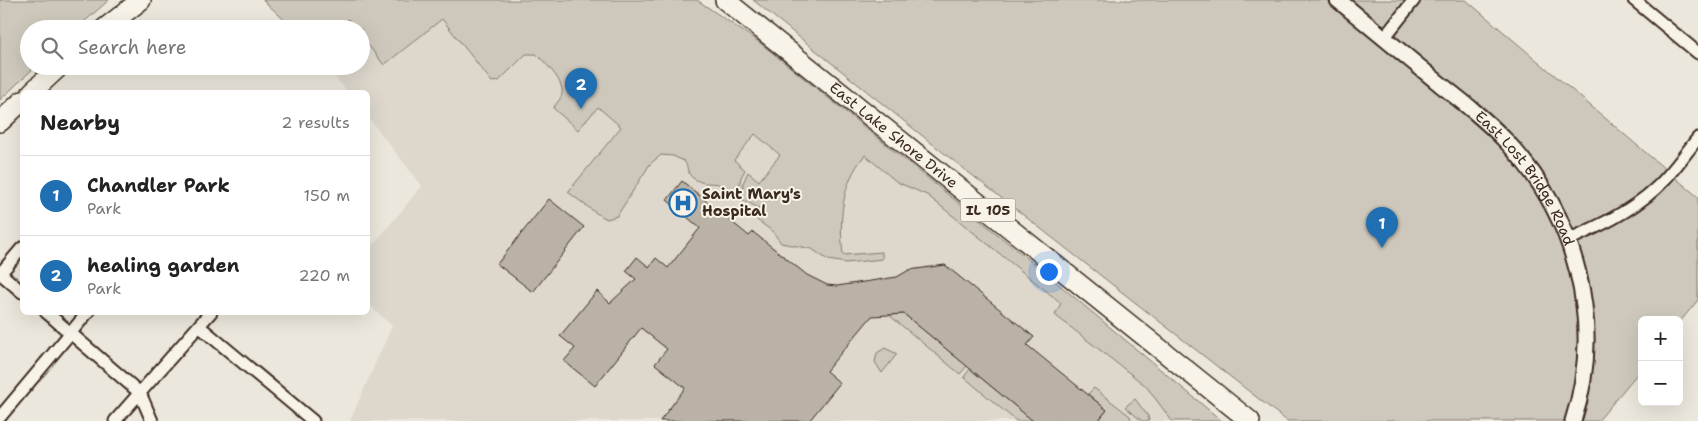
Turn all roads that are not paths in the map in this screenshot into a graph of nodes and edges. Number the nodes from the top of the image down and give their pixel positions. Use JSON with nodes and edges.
{"nodes":[{"id":1,"x":141,"y":0,"type":"edge"},
{"id":2,"x":725,"y":0,"type":"edge"},
{"id":3,"x":1338,"y":0,"type":"edge"},
{"id":4,"x":1414,"y":0,"type":"edge"},
{"id":5,"x":1634,"y":0,"type":"edge"},
{"id":6,"x":115,"y":20,"type":"edge"},
{"id":7,"x":1384,"y":38,"type":"junction"},
{"id":8,"x":1698,"y":53,"type":"edge"},
{"id":9,"x":50,"y":75,"type":"edge"},
{"id":10,"x":34,"y":90,"type":"edge"},
{"id":11,"x":20,"y":103,"type":"edge"},
{"id":12,"x":0,"y":122,"type":"edge"},
{"id":13,"x":1698,"y":138,"type":"edge"},
{"id":14,"x":1568,"y":240,"type":"junction"},
{"id":15,"x":20,"y":250,"type":"edge"},
{"id":16,"x":0,"y":274,"type":"edge"},
{"id":17,"x":20,"y":290,"type":"edge"},
{"id":18,"x":49,"y":315,"type":"edge"},
{"id":19,"x":85,"y":315,"type":"edge"},
{"id":20,"x":208,"y":315,"type":"edge"},
{"id":21,"x":199,"y":326,"type":"junction"},
{"id":22,"x":70,"y":333,"type":"junction"},
{"id":23,"x":140,"y":393,"type":"junction"},
{"id":24,"x":0,"y":417,"type":"edge"},
{"id":25,"x":115,"y":421,"type":"edge"},
{"id":26,"x":152,"y":421,"type":"edge"},
{"id":27,"x":313,"y":421,"type":"edge"},
{"id":28,"x":1250,"y":421,"type":"edge"},
{"id":29,"x":1573,"y":421,"type":"edge"}],
"edges":[{"from":1,"to":6,"type":"main road"},
{"from":2,"to":28,"type":"main road","name":"East Lake Shore Drive","number":"IL 105"},
{"from":3,"to":7,"type":"street","name":"East Lost Bridge Road"},
{"from":4,"to":7,"type":"street"},
{"from":5,"to":8,"type":"street"},
{"from":7,"to":14,"type":"street","name":"East Lost Bridge Road"},
{"from":9,"to":10,"type":"main road"},
{"from":11,"to":12,"type":"main road"},
{"from":13,"to":14,"type":"street"},
{"from":14,"to":29,"type":"street","name":"East Lost Bridge Road"},
{"from":15,"to":16,"type":"street"},
{"from":16,"to":17,"type":"street"},
{"from":18,"to":22,"type":"street"},
{"from":19,"to":22,"type":"street"},
{"from":20,"to":21,"type":"street"},
{"from":21,"to":23,"type":"street"},
{"from":21,"to":27,"type":"street"},
{"from":22,"to":23,"type":"street"},
{"from":22,"to":24,"type":"street"},
{"from":23,"to":25,"type":"street"},
{"from":23,"to":26,"type":"street"}]}
